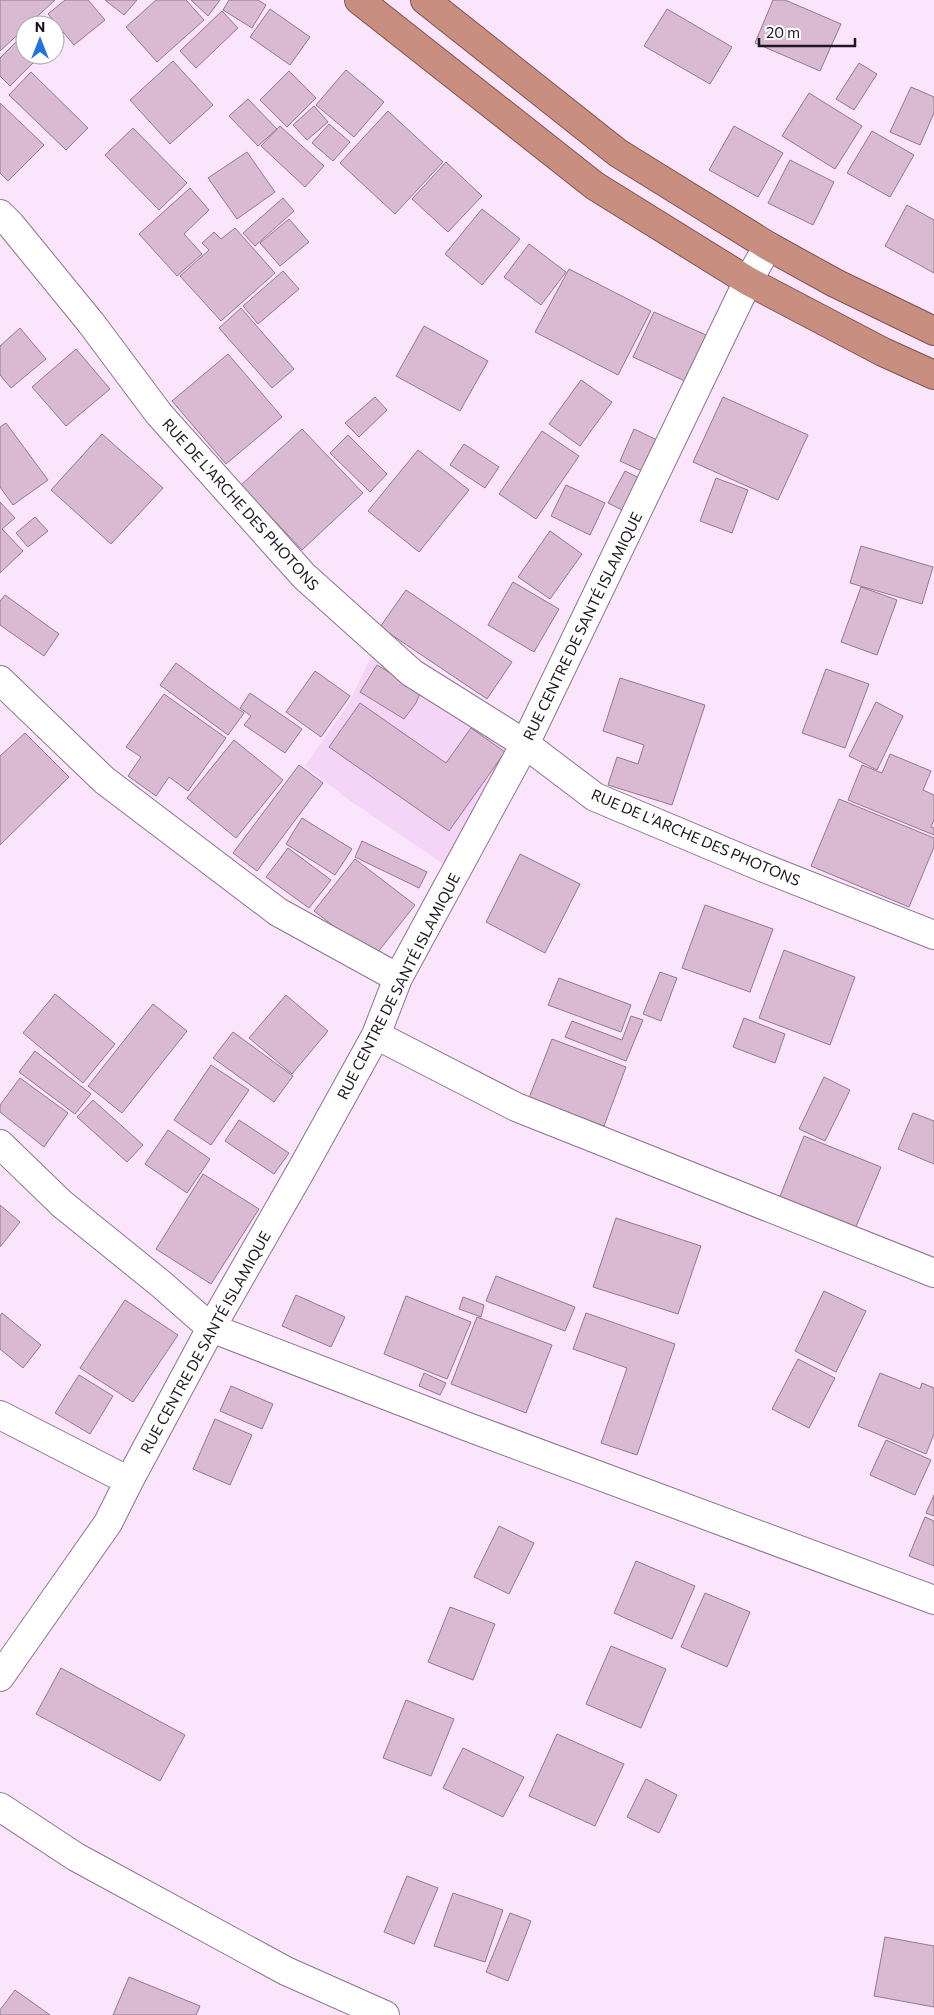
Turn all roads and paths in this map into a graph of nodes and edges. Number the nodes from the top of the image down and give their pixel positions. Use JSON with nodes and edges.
{"nodes":[{"id":1,"x":360,"y":0,"type":"edge"},
{"id":2,"x":425,"y":0,"type":"edge"},
{"id":3,"x":0,"y":214,"type":"edge"},
{"id":4,"x":768,"y":246,"type":"junction"},
{"id":5,"x":748,"y":281,"type":"junction"},
{"id":6,"x":934,"y":331,"type":"edge"},
{"id":7,"x":934,"y":375,"type":"edge"},
{"id":8,"x":0,"y":680,"type":"edge"},
{"id":9,"x":525,"y":744,"type":"junction"},
{"id":10,"x":934,"y":935,"type":"edge"},
{"id":11,"x":398,"y":978,"type":"junction"},
{"id":12,"x":376,"y":1035,"type":"junction"},
{"id":13,"x":0,"y":1144,"type":"edge"},
{"id":14,"x":934,"y":1273,"type":"edge"},
{"id":15,"x":211,"y":1328,"type":"junction"},
{"id":16,"x":0,"y":1415,"type":"edge"},
{"id":17,"x":129,"y":1480,"type":"junction"},
{"id":18,"x":934,"y":1600,"type":"edge"},
{"id":19,"x":0,"y":1677,"type":"edge"},
{"id":20,"x":0,"y":1807,"type":"edge"},
{"id":21,"x":385,"y":2015,"type":"edge"}],
"edges":[{"from":1,"to":5,"type":"highway"},
{"from":2,"to":4,"type":"highway"},
{"from":3,"to":9,"type":"street","name":"RUE DE L'ARCHE DES PHOTONS"},
{"from":4,"to":5,"type":"street","name":"RUE CENTRE DE SANTÉ ISLAMIQUE"},
{"from":4,"to":6,"type":"highway"},
{"from":5,"to":7,"type":"highway"},
{"from":5,"to":9,"type":"street","name":"RUE CENTRE DE SANTÉ ISLAMIQUE"},
{"from":8,"to":11,"type":"street"},
{"from":9,"to":10,"type":"street","name":"RUE DE L'ARCHE DES PHOTONS"},
{"from":9,"to":11,"type":"street","name":"RUE CENTRE DE SANTÉ ISLAMIQUE"},
{"from":11,"to":12,"type":"street","name":"RUE CENTRE DE SANTÉ ISLAMIQUE"},
{"from":12,"to":14,"type":"street"},
{"from":12,"to":15,"type":"street","name":"RUE CENTRE DE SANTÉ ISLAMIQUE"},
{"from":13,"to":15,"type":"street"},
{"from":15,"to":17,"type":"street","name":"RUE CENTRE DE SANTÉ ISLAMIQUE"},
{"from":15,"to":18,"type":"street"},
{"from":16,"to":17,"type":"street"},
{"from":17,"to":19,"type":"street","name":"RUE CENTRE DE SANTÉ ISLAMIQUE"},
{"from":20,"to":21,"type":"street"}]}
